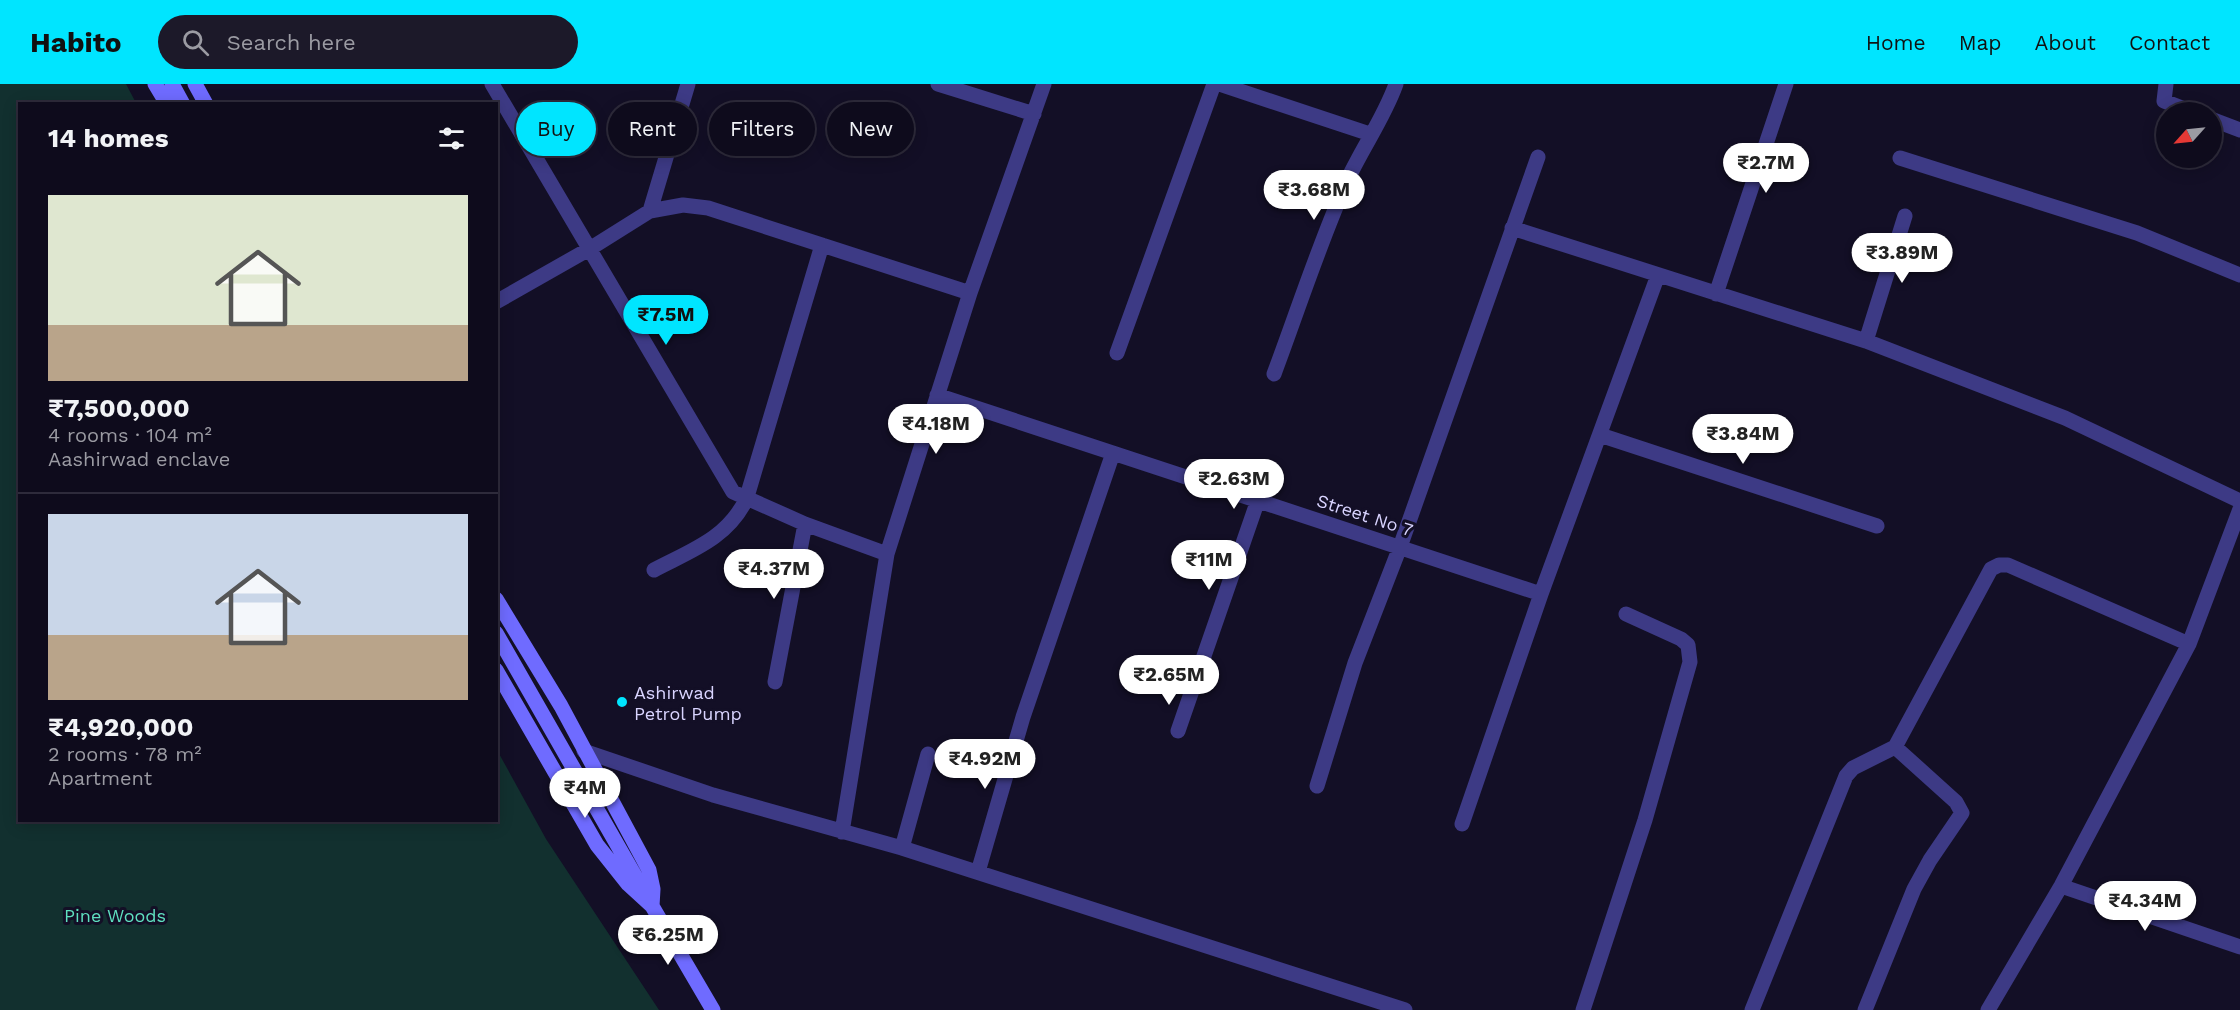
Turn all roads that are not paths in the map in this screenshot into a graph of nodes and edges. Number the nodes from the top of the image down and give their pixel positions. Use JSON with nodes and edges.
{"nodes":[{"id":1,"x":155,"y":84,"type":"edge"},
{"id":2,"x":172,"y":84,"type":"edge"},
{"id":3,"x":195,"y":84,"type":"edge"},
{"id":4,"x":492,"y":84,"type":"edge"},
{"id":5,"x":688,"y":84,"type":"edge"},
{"id":6,"x":938,"y":84,"type":"edge"},
{"id":7,"x":1044,"y":84,"type":"edge"},
{"id":8,"x":1214,"y":84,"type":"edge"},
{"id":9,"x":1219,"y":84,"type":"edge"},
{"id":10,"x":1396,"y":84,"type":"edge"},
{"id":11,"x":1786,"y":84,"type":"edge"},
{"id":12,"x":2166,"y":84,"type":"edge"},
{"id":13,"x":166,"y":102,"type":"edge"},
{"id":14,"x":182,"y":102,"type":"edge"},
{"id":15,"x":205,"y":102,"type":"edge"},
{"id":16,"x":2167,"y":102,"type":"edge"},
{"id":17,"x":1034,"y":114,"type":"junction"},
{"id":18,"x":2222,"y":123,"type":"edge"},
{"id":19,"x":2240,"y":130,"type":"edge"},
{"id":20,"x":1370,"y":134,"type":"junction"},
{"id":21,"x":1538,"y":157,"type":"dead end"},
{"id":22,"x":1900,"y":158,"type":"dead end"},
{"id":23,"x":650,"y":211,"type":"junction"},
{"id":24,"x":1905,"y":216,"type":"dead end"},
{"id":25,"x":1512,"y":228,"type":"junction"},
{"id":26,"x":822,"y":245,"type":"junction"},
{"id":27,"x":591,"y":248,"type":"junction"},
{"id":28,"x":1658,"y":275,"type":"junction"},
{"id":29,"x":2240,"y":275,"type":"edge"},
{"id":30,"x":970,"y":293,"type":"junction"},
{"id":31,"x":1716,"y":294,"type":"junction"},
{"id":32,"x":498,"y":301,"type":"edge"},
{"id":33,"x":1866,"y":341,"type":"junction"},
{"id":34,"x":1117,"y":352,"type":"dead end"},
{"id":35,"x":1274,"y":374,"type":"dead end"},
{"id":36,"x":937,"y":395,"type":"junction"},
{"id":37,"x":1599,"y":435,"type":"junction"},
{"id":38,"x":1113,"y":453,"type":"junction"},
{"id":39,"x":746,"y":500,"type":"junction"},
{"id":40,"x":1258,"y":500,"type":"junction"},
{"id":41,"x":2240,"y":501,"type":"edge"},
{"id":42,"x":2240,"y":509,"type":"edge"},
{"id":43,"x":805,"y":524,"type":"junction"},
{"id":44,"x":1877,"y":526,"type":"dead end"},
{"id":45,"x":1400,"y":547,"type":"junction"},
{"id":46,"x":2233,"y":548,"type":"edge"},
{"id":47,"x":887,"y":555,"type":"junction"},
{"id":48,"x":654,"y":570,"type":"dead end"},
{"id":49,"x":1541,"y":594,"type":"junction"},
{"id":50,"x":498,"y":602,"type":"edge"},
{"id":51,"x":1626,"y":614,"type":"dead end"},
{"id":52,"x":498,"y":636,"type":"edge"},
{"id":53,"x":2189,"y":644,"type":"junction"},
{"id":54,"x":498,"y":673,"type":"edge"},
{"id":55,"x":775,"y":682,"type":"dead end"},
{"id":56,"x":1178,"y":731,"type":"dead end"},
{"id":57,"x":1895,"y":747,"type":"junction"},
{"id":58,"x":584,"y":751,"type":"junction"},
{"id":59,"x":928,"y":754,"type":"dead end"},
{"id":60,"x":1317,"y":786,"type":"dead end"},
{"id":61,"x":1462,"y":824,"type":"dead end"},
{"id":62,"x":842,"y":832,"type":"junction"},
{"id":63,"x":902,"y":848,"type":"junction"},
{"id":64,"x":978,"y":872,"type":"junction"},
{"id":65,"x":2061,"y":886,"type":"junction"},
{"id":66,"x":652,"y":906,"type":"junction"},
{"id":67,"x":2240,"y":947,"type":"edge"},
{"id":68,"x":713,"y":1010,"type":"edge"},
{"id":69,"x":1405,"y":1010,"type":"edge"},
{"id":70,"x":1583,"y":1010,"type":"edge"},
{"id":71,"x":1752,"y":1010,"type":"edge"},
{"id":72,"x":1865,"y":1010,"type":"edge"},
{"id":73,"x":1988,"y":1010,"type":"edge"}],
"edges":[{"from":1,"to":13,"type":"street"},
{"from":2,"to":14,"type":"street"},
{"from":3,"to":15,"type":"street"},
{"from":4,"to":27,"type":"street"},
{"from":5,"to":23,"type":"street"},
{"from":6,"to":17,"type":"street"},
{"from":7,"to":17,"type":"street"},
{"from":8,"to":34,"type":"street"},
{"from":9,"to":20,"type":"street"},
{"from":10,"to":20,"type":"street"},
{"from":11,"to":31,"type":"street"},
{"from":12,"to":16,"type":"street"},
{"from":17,"to":30,"type":"street"},
{"from":18,"to":19,"type":"street"},
{"from":20,"to":35,"type":"street"},
{"from":21,"to":25,"type":"street"},
{"from":22,"to":29,"type":"street"},
{"from":23,"to":26,"type":"street"},
{"from":23,"to":27,"type":"street"},
{"from":24,"to":33,"type":"street"},
{"from":25,"to":28,"type":"street"},
{"from":25,"to":45,"type":"street"},
{"from":26,"to":30,"type":"street"},
{"from":26,"to":39,"type":"street"},
{"from":27,"to":32,"type":"street"},
{"from":27,"to":39,"type":"street"},
{"from":28,"to":31,"type":"street"},
{"from":28,"to":37,"type":"street"},
{"from":30,"to":36,"type":"street"},
{"from":31,"to":33,"type":"street"},
{"from":33,"to":41,"type":"street"},
{"from":36,"to":38,"type":"street","name":"Street No 7"},
{"from":36,"to":47,"type":"street"},
{"from":37,"to":44,"type":"street"},
{"from":37,"to":49,"type":"street"},
{"from":38,"to":40,"type":"street","name":"Street No 7"},
{"from":38,"to":64,"type":"street"},
{"from":39,"to":43,"type":"street"},
{"from":39,"to":48,"type":"street"},
{"from":40,"to":45,"type":"street","name":"Street No 7"},
{"from":40,"to":56,"type":"street"},
{"from":42,"to":46,"type":"street"},
{"from":43,"to":47,"type":"street"},
{"from":43,"to":55,"type":"street"},
{"from":45,"to":49,"type":"street","name":"Street No 7"},
{"from":45,"to":60,"type":"street"},
{"from":46,"to":53,"type":"street"},
{"from":47,"to":62,"type":"street"},
{"from":49,"to":61,"type":"street"},
{"from":50,"to":58,"type":"street"},
{"from":51,"to":70,"type":"street"},
{"from":52,"to":66,"type":"street"},
{"from":53,"to":57,"type":"street"},
{"from":53,"to":65,"type":"street"},
{"from":54,"to":66,"type":"street"},
{"from":57,"to":71,"type":"street"},
{"from":57,"to":72,"type":"street"},
{"from":58,"to":62,"type":"street"},
{"from":58,"to":66,"type":"street"},
{"from":59,"to":63,"type":"street"},
{"from":62,"to":63,"type":"street"},
{"from":63,"to":64,"type":"street"},
{"from":64,"to":69,"type":"street"},
{"from":65,"to":67,"type":"street"},
{"from":65,"to":73,"type":"street"},
{"from":66,"to":68,"type":"street"}]}
